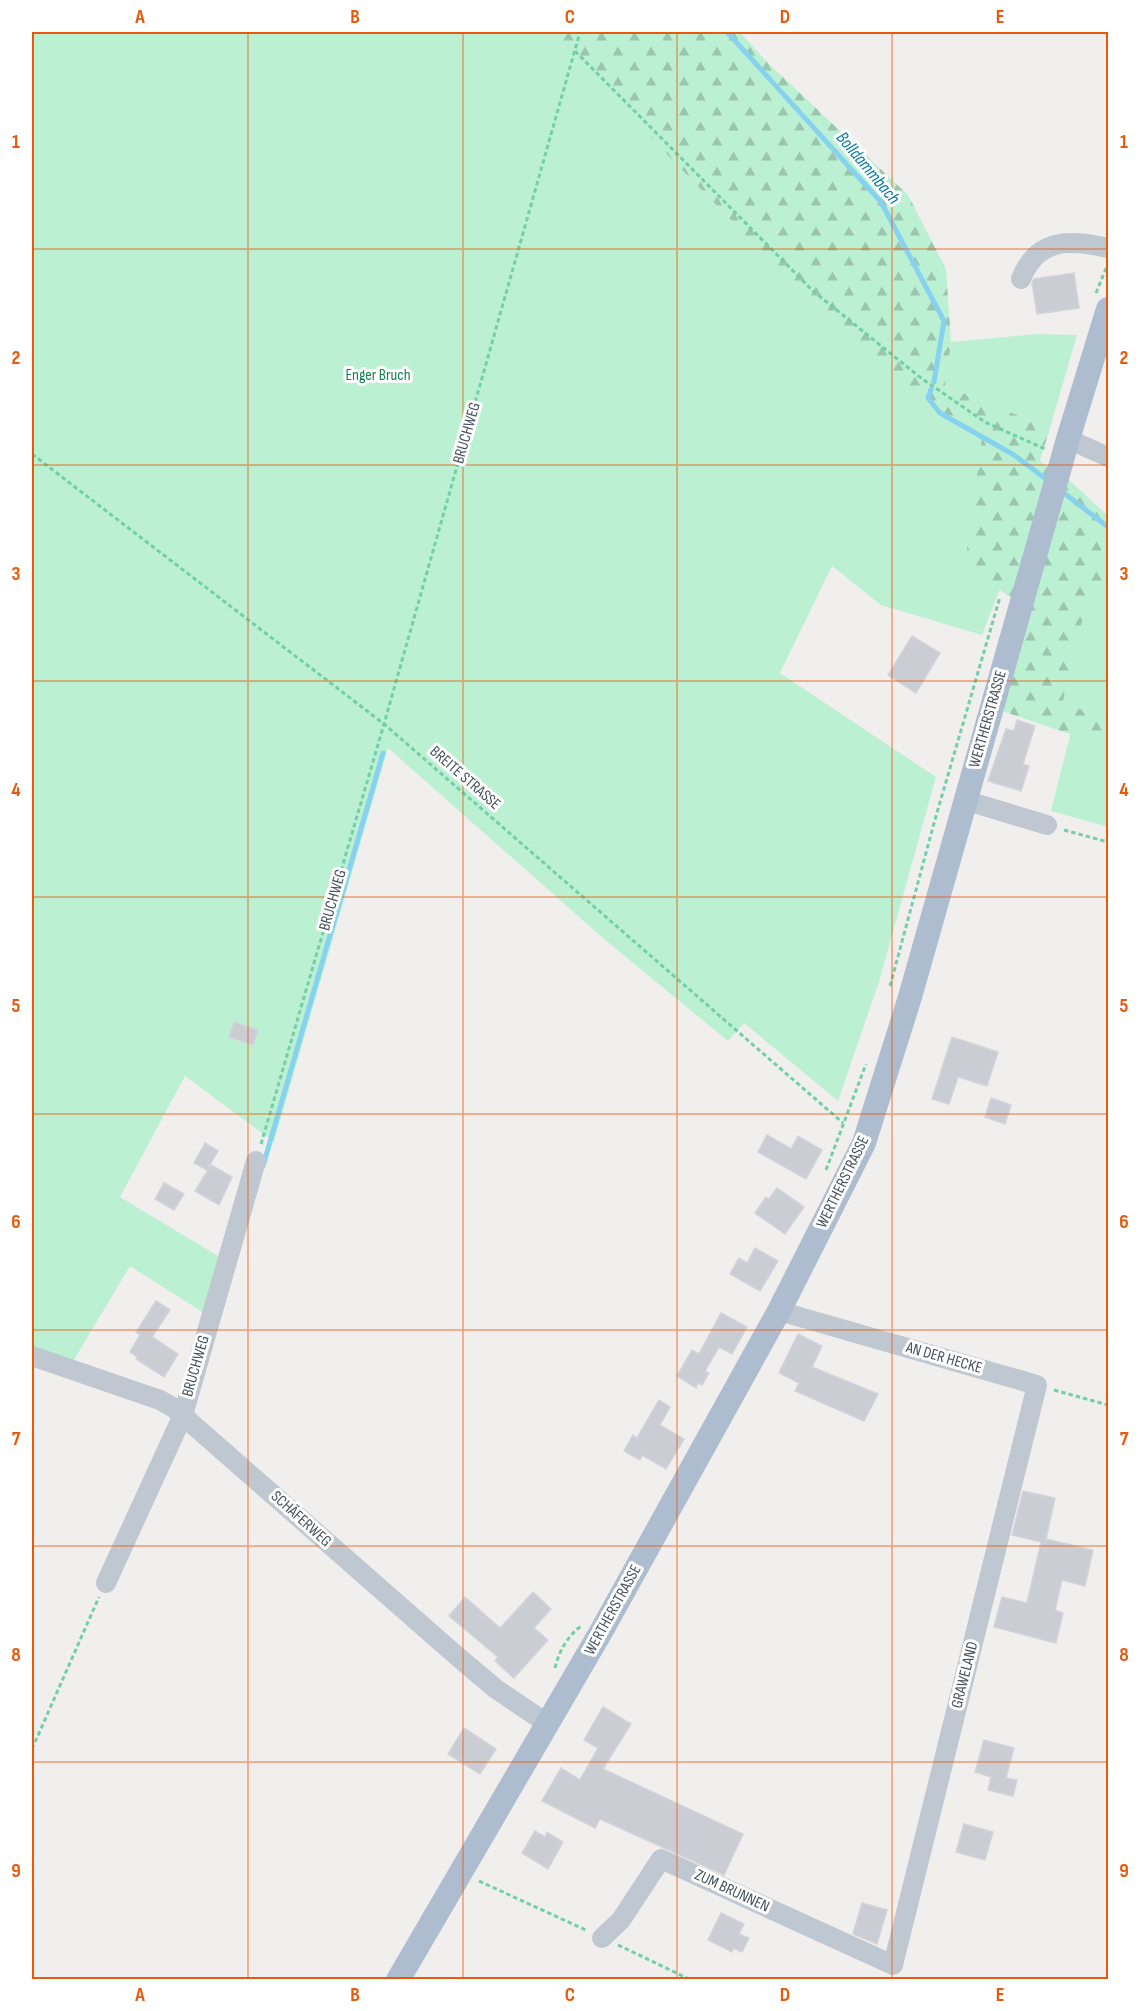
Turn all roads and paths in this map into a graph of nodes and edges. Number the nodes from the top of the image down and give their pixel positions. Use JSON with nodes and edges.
{"nodes":[{"id":1,"x":580,"y":32,"type":"edge"},
{"id":2,"x":575,"y":51,"type":"junction"},
{"id":3,"x":1108,"y":248,"type":"edge"},
{"id":4,"x":1021,"y":279,"type":"dead end"},
{"id":5,"x":1108,"y":309,"type":"edge"},
{"id":6,"x":1059,"y":448,"type":"junction"},
{"id":7,"x":32,"y":454,"type":"edge"},
{"id":8,"x":1108,"y":457,"type":"edge"},
{"id":9,"x":1002,"y":592,"type":"dead end"},
{"id":10,"x":384,"y":724,"type":"junction"},
{"id":11,"x":964,"y":800,"type":"junction"},
{"id":12,"x":1047,"y":825,"type":"joint"},
{"id":13,"x":1108,"y":842,"type":"edge"},
{"id":14,"x":888,"y":996,"type":"dead end"},
{"id":15,"x":867,"y":1062,"type":"dead end"},
{"id":16,"x":843,"y":1124,"type":"junction"},
{"id":17,"x":864,"y":1143,"type":"junction"},
{"id":18,"x":256,"y":1161,"type":"joint"},
{"id":19,"x":824,"y":1176,"type":"dead end"},
{"id":20,"x":779,"y":1311,"type":"junction"},
{"id":21,"x":32,"y":1356,"type":"edge"},
{"id":22,"x":1038,"y":1385,"type":"junction"},
{"id":23,"x":1108,"y":1405,"type":"edge"},
{"id":24,"x":183,"y":1415,"type":"junction"},
{"id":25,"x":106,"y":1583,"type":"joint"},
{"id":26,"x":587,"y":1622,"type":"dead end"},
{"id":27,"x":555,"y":1670,"type":"dead end"},
{"id":28,"x":548,"y":1724,"type":"junction"},
{"id":29,"x":32,"y":1749,"type":"edge"},
{"id":30,"x":462,"y":1870,"type":"junction"},
{"id":31,"x":602,"y":1938,"type":"junction"},
{"id":32,"x":893,"y":1965,"type":"joint"},
{"id":33,"x":398,"y":1980,"type":"edge"},
{"id":34,"x":691,"y":1980,"type":"edge"}],
"edges":[{"from":1,"to":2,"type":"path","name":"BRUCHWEG"},
{"from":2,"to":6,"type":"path"},
{"from":2,"to":10,"type":"path","name":"BRUCHWEG"},
{"from":3,"to":4,"type":"street"},
{"from":5,"to":6,"type":"main road","name":"WERTHERSTRASSE"},
{"from":6,"to":8,"type":"street"},
{"from":6,"to":11,"type":"main road","name":"WERTHERSTRASSE"},
{"from":7,"to":10,"type":"path","name":"BREITE STRASSE"},
{"from":9,"to":14,"type":"path"},
{"from":10,"to":16,"type":"path","name":"BREITE STRASSE"},
{"from":10,"to":18,"type":"path","name":"BRUCHWEG"},
{"from":11,"to":12,"type":"street"},
{"from":11,"to":17,"type":"main road","name":"WERTHERSTRASSE"},
{"from":12,"to":13,"type":"path"},
{"from":15,"to":16,"type":"path"},
{"from":16,"to":17,"type":"path","name":"BREITE STRASSE"},
{"from":16,"to":19,"type":"path"},
{"from":17,"to":20,"type":"main road","name":"WERTHERSTRASSE"},
{"from":18,"to":24,"type":"street","name":"BRUCHWEG"},
{"from":20,"to":22,"type":"street","name":"AN DER HECKE"},
{"from":20,"to":28,"type":"main road","name":"WERTHERSTRASSE"},
{"from":21,"to":24,"type":"street","name":"SCHÄFERWEG"},
{"from":22,"to":23,"type":"path"},
{"from":22,"to":32,"type":"street","name":"GRAWELAND"},
{"from":24,"to":25,"type":"street","name":"BRUCHWEG"},
{"from":24,"to":28,"type":"street","name":"SCHÄFERWEG"},
{"from":25,"to":29,"type":"path"},
{"from":26,"to":27,"type":"path"},
{"from":28,"to":30,"type":"main road","name":"WERTHERSTRASSE"},
{"from":30,"to":31,"type":"path"},
{"from":30,"to":33,"type":"main road","name":"WERTHERSTRASSE"},
{"from":31,"to":32,"type":"street","name":"ZUM BRUNNEN"},
{"from":31,"to":34,"type":"path"}]}
